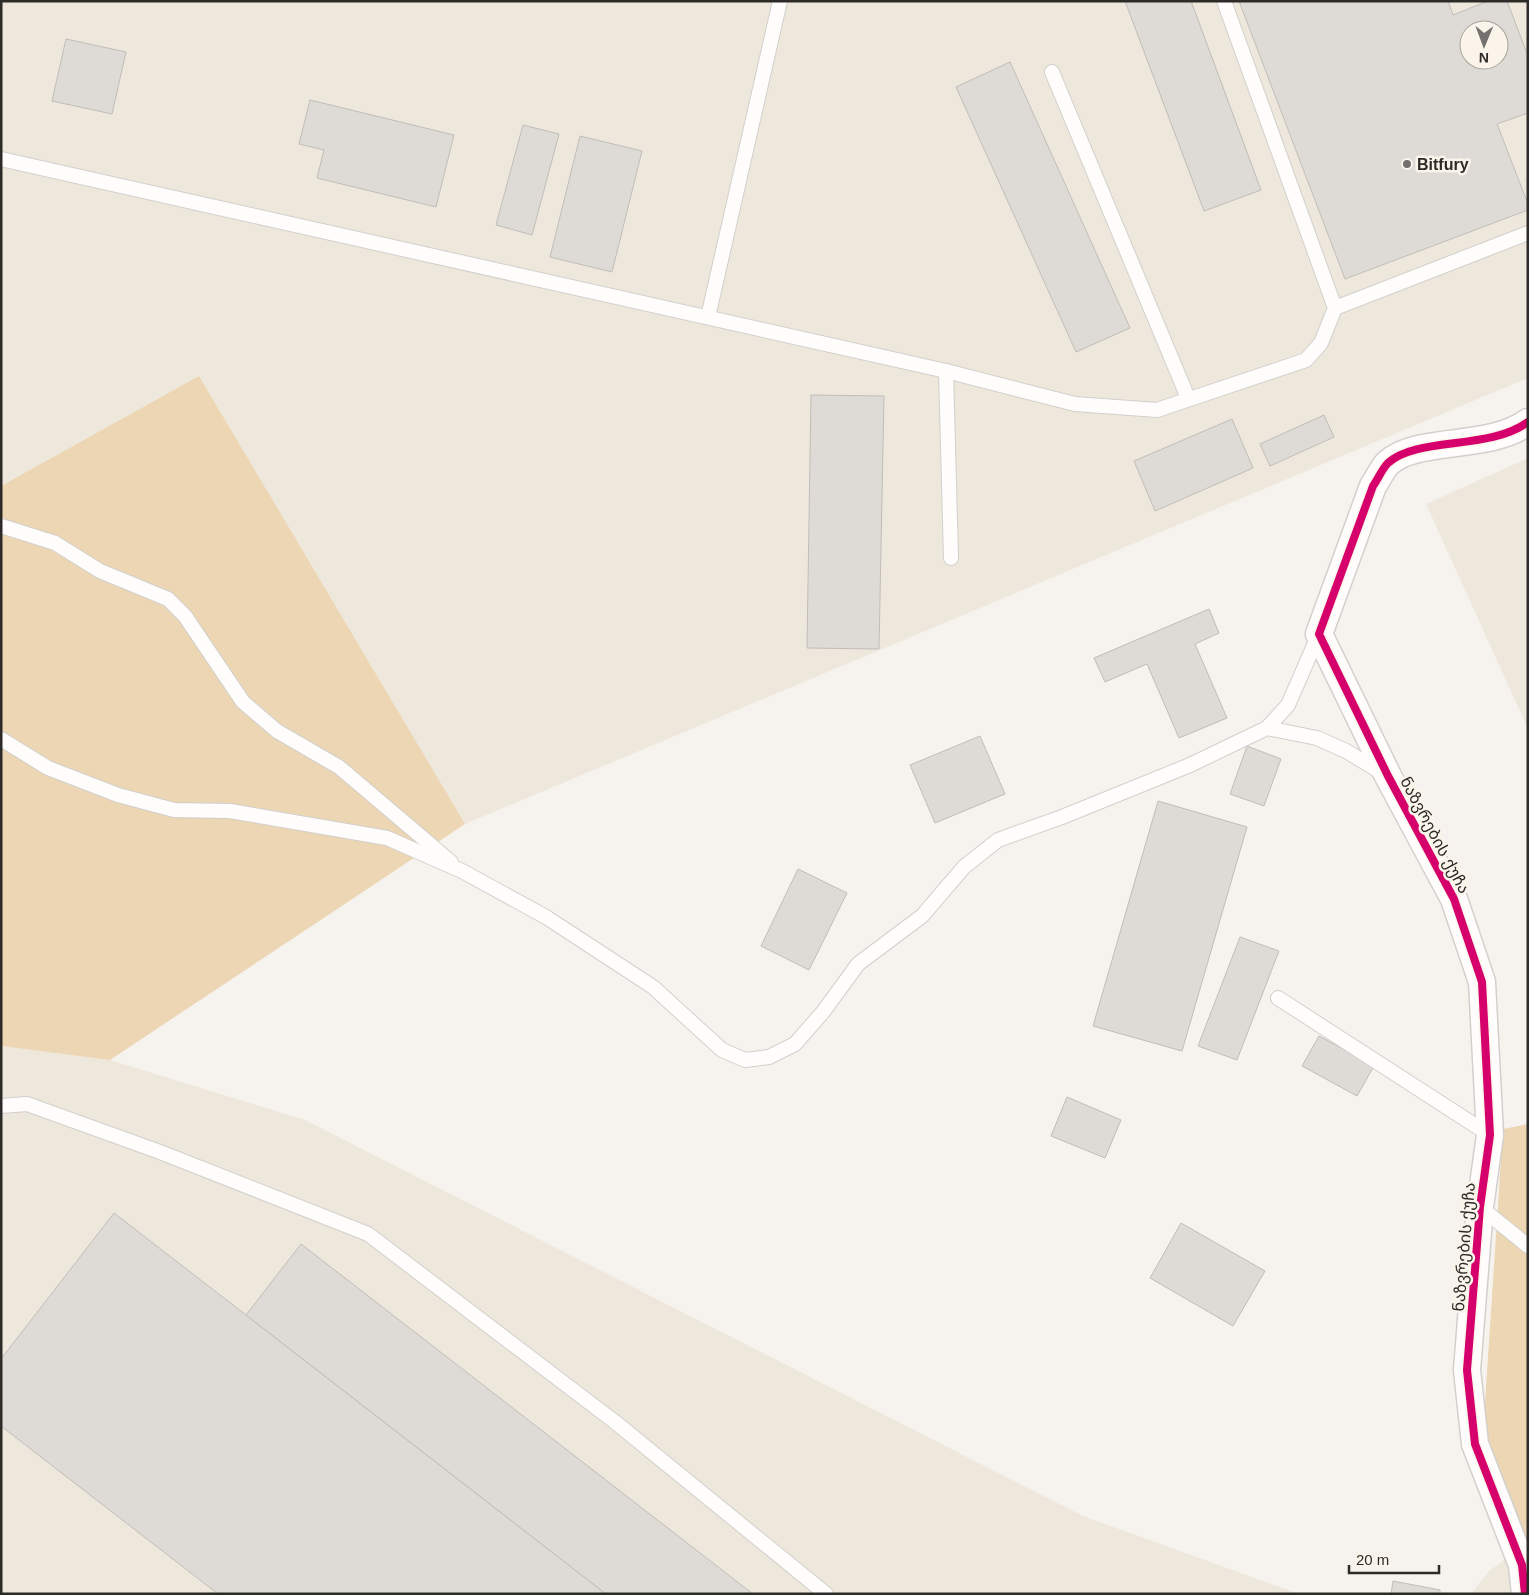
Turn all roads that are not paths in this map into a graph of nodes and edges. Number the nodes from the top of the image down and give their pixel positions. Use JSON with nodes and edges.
{"nodes":[{"id":1,"x":780,"y":1,"type":"edge"},
{"id":2,"x":1224,"y":1,"type":"edge"},
{"id":3,"x":1052,"y":72,"type":"dead end"},
{"id":4,"x":1,"y":159,"type":"edge"},
{"id":5,"x":1528,"y":233,"type":"edge"},
{"id":6,"x":1334,"y":308,"type":"junction"},
{"id":7,"x":708,"y":317,"type":"junction"},
{"id":8,"x":946,"y":371,"type":"junction"},
{"id":9,"x":1188,"y":398,"type":"junction"},
{"id":10,"x":1528,"y":422,"type":"edge"},
{"id":11,"x":1,"y":526,"type":"edge"},
{"id":12,"x":951,"y":558,"type":"dead end"},
{"id":13,"x":1319,"y":634,"type":"junction"},
{"id":14,"x":1267,"y":728,"type":"junction"},
{"id":15,"x":1,"y":739,"type":"edge"},
{"id":16,"x":1388,"y":776,"type":"junction"},
{"id":17,"x":462,"y":872,"type":"junction"},
{"id":18,"x":1278,"y":998,"type":"dead end"},
{"id":19,"x":1,"y":1106,"type":"edge"},
{"id":20,"x":1490,"y":1135,"type":"junction"},
{"id":21,"x":1480,"y":1207,"type":"junction"},
{"id":22,"x":1528,"y":1246,"type":"edge"},
{"id":23,"x":1499,"y":1503,"type":"junction"},
{"id":24,"x":1528,"y":1518,"type":"edge"},
{"id":25,"x":826,"y":1594,"type":"edge"},
{"id":26,"x":1525,"y":1594,"type":"edge"}],
"edges":[{"from":1,"to":7,"type":"lane"},
{"from":2,"to":6,"type":"lane"},
{"from":3,"to":9,"type":"lane"},
{"from":4,"to":7,"type":"lane"},
{"from":5,"to":6,"type":"lane"},
{"from":6,"to":9,"type":"lane"},
{"from":7,"to":8,"type":"lane"},
{"from":8,"to":9,"type":"lane"},
{"from":8,"to":12,"type":"lane"},
{"from":10,"to":13,"type":"street"},
{"from":11,"to":17,"type":"lane"},
{"from":13,"to":14,"type":"lane"},
{"from":13,"to":16,"type":"street","name":"ნაზვრების ქუჩა"},
{"from":14,"to":16,"type":"lane"},
{"from":14,"to":17,"type":"lane"},
{"from":15,"to":17,"type":"lane"},
{"from":16,"to":20,"type":"street","name":"ნაზვრების ქუჩა"},
{"from":18,"to":20,"type":"lane"},
{"from":19,"to":25,"type":"lane"},
{"from":20,"to":21,"type":"street","name":"ნაზვრების ქუჩა"},
{"from":21,"to":22,"type":"lane"},
{"from":21,"to":23,"type":"street","name":"ნაზვრების ქუჩა"},
{"from":23,"to":24,"type":"street"},
{"from":23,"to":26,"type":"street","name":"ნაზვრების ქუჩა"}]}
